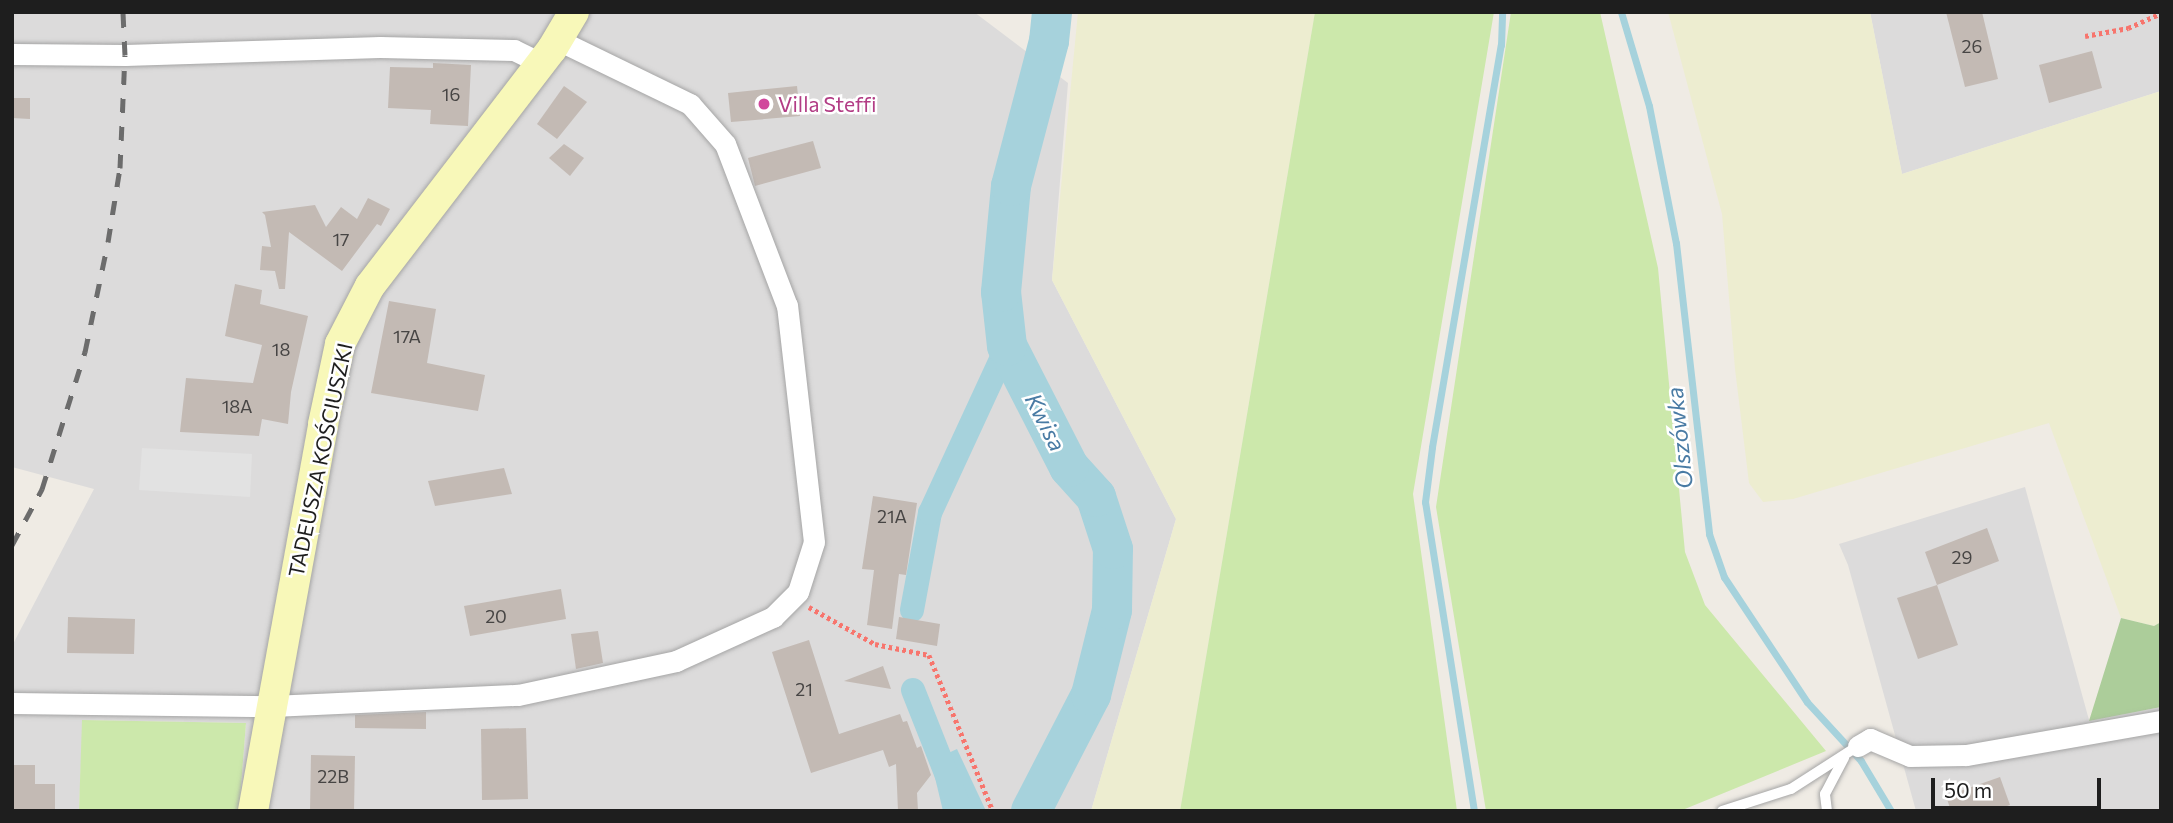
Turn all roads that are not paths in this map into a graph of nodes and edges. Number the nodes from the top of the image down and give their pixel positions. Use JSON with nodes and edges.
{"nodes":[{"id":1,"x":574,"y":12,"type":"edge"},
{"id":2,"x":550,"y":52,"type":"junction"},
{"id":3,"x":12,"y":54,"type":"edge"},
{"id":4,"x":12,"y":703,"type":"edge"},
{"id":5,"x":272,"y":706,"type":"junction"},
{"id":6,"x":2161,"y":721,"type":"edge"},
{"id":7,"x":1851,"y":751,"type":"junction"},
{"id":8,"x":1791,"y":789,"type":"junction"},
{"id":9,"x":1825,"y":794,"type":"junction"},
{"id":10,"x":253,"y":811,"type":"edge"},
{"id":11,"x":1722,"y":811,"type":"edge"},
{"id":12,"x":1826,"y":811,"type":"edge"}],
"edges":[{"from":1,"to":2,"type":"main road","name":"TADEUSZA KOŚCIUSZKI"},
{"from":2,"to":3,"type":"street"},
{"from":2,"to":5,"type":"main road","name":"TADEUSZA KOŚCIUSZKI"},
{"from":2,"to":5,"type":"street"},
{"from":4,"to":5,"type":"street"},
{"from":5,"to":10,"type":"main road","name":"TADEUSZA KOŚCIUSZKI"},
{"from":6,"to":7,"type":"street"},
{"from":7,"to":8,"type":"lane"},
{"from":7,"to":9,"type":"lane"},
{"from":8,"to":9,"type":"lane"},
{"from":8,"to":11,"type":"lane"},
{"from":9,"to":12,"type":"lane"}]}
